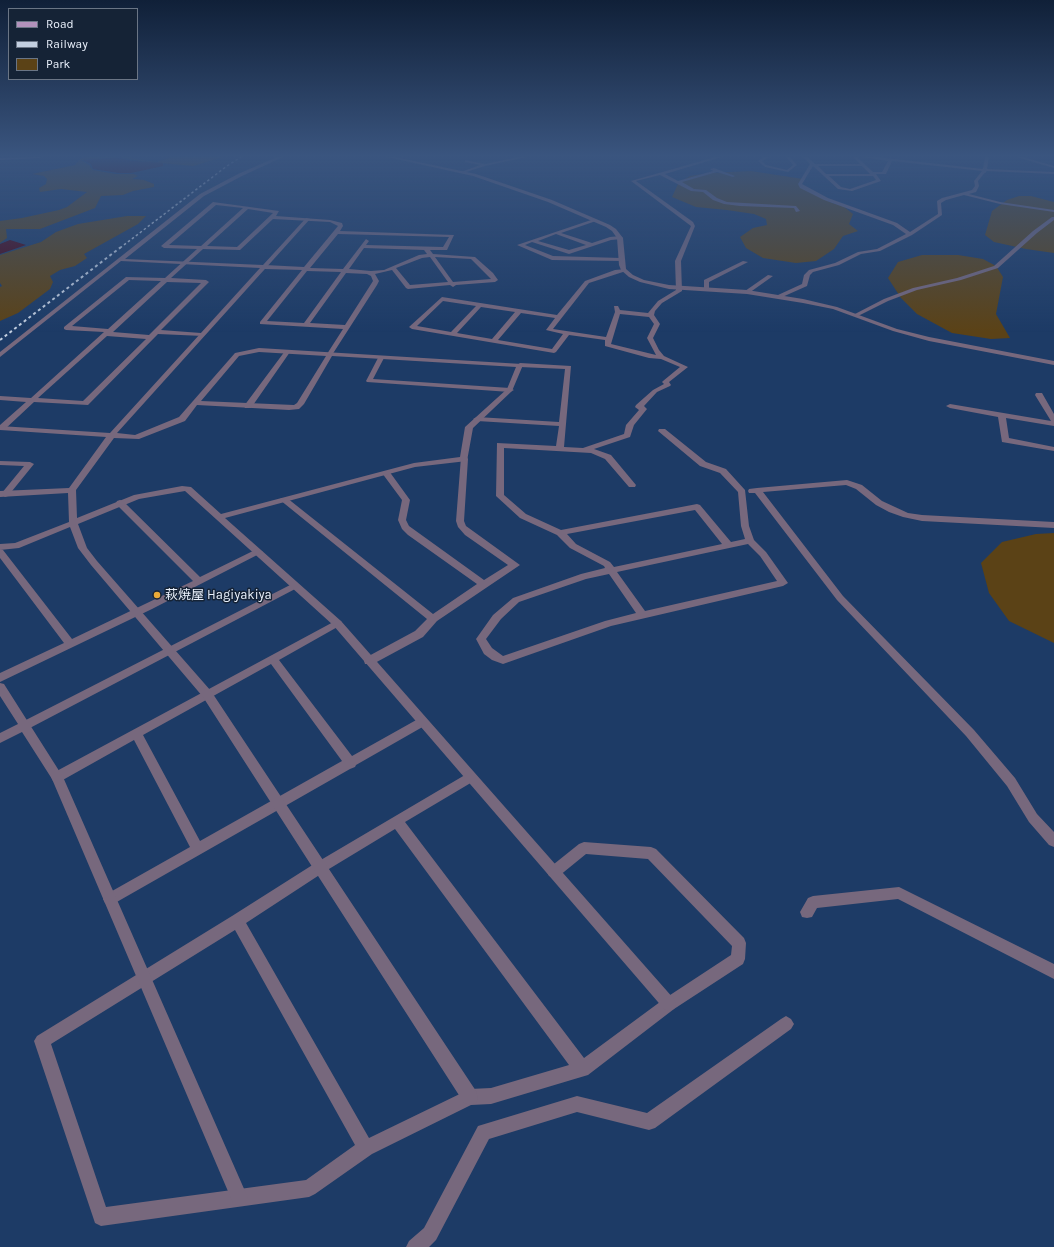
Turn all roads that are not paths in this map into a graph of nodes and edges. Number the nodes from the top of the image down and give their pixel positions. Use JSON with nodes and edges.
{"nodes":[{"id":1,"x":177,"y":215,"type":"edge"},
{"id":2,"x":201,"y":215,"type":"edge"},
{"id":3,"x":238,"y":215,"type":"edge"},
{"id":4,"x":582,"y":215,"type":"edge"},
{"id":5,"x":680,"y":215,"type":"edge"},
{"id":6,"x":871,"y":215,"type":"edge"},
{"id":7,"x":938,"y":215,"type":"edge"},
{"id":8,"x":271,"y":217,"type":"joint"},
{"id":9,"x":1054,"y":218,"type":"edge"},
{"id":10,"x":308,"y":219,"type":"junction"},
{"id":11,"x":594,"y":220,"type":"junction"},
{"id":12,"x":571,"y":228,"type":"junction"},
{"id":13,"x":336,"y":232,"type":"junction"},
{"id":14,"x":583,"y":232,"type":"dead end"},
{"id":15,"x":372,"y":233,"type":"junction"},
{"id":16,"x":557,"y":233,"type":"junction"},
{"id":17,"x":910,"y":234,"type":"junction"},
{"id":18,"x":620,"y":238,"type":"junction"},
{"id":19,"x":533,"y":241,"type":"junction"},
{"id":20,"x":592,"y":245,"type":"junction"},
{"id":21,"x":363,"y":246,"type":"junction"},
{"id":22,"x":201,"y":248,"type":"junction"},
{"id":23,"x":427,"y":252,"type":"junction"},
{"id":24,"x":122,"y":260,"type":"junction"},
{"id":25,"x":621,"y":260,"type":"junction"},
{"id":26,"x":745,"y":262,"type":"dead end"},
{"id":27,"x":185,"y":263,"type":"junction"},
{"id":28,"x":264,"y":267,"type":"junction"},
{"id":29,"x":305,"y":268,"type":"junction"},
{"id":30,"x":393,"y":268,"type":"junction"},
{"id":31,"x":345,"y":270,"type":"junction"},
{"id":32,"x":624,"y":270,"type":"junction"},
{"id":33,"x":371,"y":273,"type":"junction"},
{"id":34,"x":770,"y":276,"type":"dead end"},
{"id":35,"x":167,"y":279,"type":"junction"},
{"id":36,"x":453,"y":285,"type":"junction"},
{"id":37,"x":679,"y":287,"type":"junction"},
{"id":38,"x":706,"y":289,"type":"junction"},
{"id":39,"x":747,"y":292,"type":"junction"},
{"id":40,"x":780,"y":296,"type":"junction"},
{"id":41,"x":480,"y":305,"type":"junction"},
{"id":42,"x":519,"y":311,"type":"junction"},
{"id":43,"x":651,"y":315,"type":"junction"},
{"id":44,"x":856,"y":315,"type":"junction"},
{"id":45,"x":558,"y":317,"type":"junction"},
{"id":46,"x":306,"y":325,"type":"junction"},
{"id":47,"x":346,"y":327,"type":"junction"},
{"id":48,"x":109,"y":332,"type":"junction"},
{"id":49,"x":567,"y":333,"type":"junction"},
{"id":50,"x":153,"y":334,"type":"junction"},
{"id":51,"x":452,"y":334,"type":"junction"},
{"id":52,"x":201,"y":335,"type":"junction"},
{"id":53,"x":609,"y":340,"type":"junction"},
{"id":54,"x":493,"y":341,"type":"junction"},
{"id":55,"x":287,"y":352,"type":"junction"},
{"id":56,"x":330,"y":354,"type":"junction"},
{"id":57,"x":0,"y":355,"type":"edge"},
{"id":58,"x":662,"y":357,"type":"junction"},
{"id":59,"x":381,"y":358,"type":"junction"},
{"id":60,"x":1054,"y":363,"type":"edge"},
{"id":61,"x":520,"y":365,"type":"junction"},
{"id":62,"x":510,"y":390,"type":"junction"},
{"id":63,"x":1039,"y":395,"type":"dead end"},
{"id":64,"x":0,"y":398,"type":"edge"},
{"id":65,"x":34,"y":400,"type":"junction"},
{"id":66,"x":196,"y":403,"type":"junction"},
{"id":67,"x":248,"y":406,"type":"junction"},
{"id":68,"x":950,"y":406,"type":"dead end"},
{"id":69,"x":1002,"y":415,"type":"junction"},
{"id":70,"x":477,"y":419,"type":"junction"},
{"id":71,"x":1054,"y":420,"type":"edge"},
{"id":72,"x":562,"y":424,"type":"junction"},
{"id":73,"x":1054,"y":424,"type":"edge"},
{"id":74,"x":0,"y":429,"type":"edge"},
{"id":75,"x":662,"y":431,"type":"dead end"},
{"id":76,"x":111,"y":436,"type":"junction"},
{"id":77,"x":560,"y":449,"type":"junction"},
{"id":78,"x":1054,"y":449,"type":"edge"},
{"id":79,"x":585,"y":450,"type":"junction"},
{"id":80,"x":464,"y":459,"type":"junction"},
{"id":81,"x":0,"y":462,"type":"edge"},
{"id":82,"x":386,"y":472,"type":"junction"},
{"id":83,"x":632,"y":485,"type":"dead end"},
{"id":84,"x":72,"y":490,"type":"junction"},
{"id":85,"x":757,"y":490,"type":"junction"},
{"id":86,"x":742,"y":492,"type":"junction"},
{"id":87,"x":3,"y":494,"type":"edge"},
{"id":88,"x":284,"y":500,"type":"junction"},
{"id":89,"x":120,"y":503,"type":"junction"},
{"id":90,"x":219,"y":517,"type":"junction"},
{"id":91,"x":73,"y":523,"type":"junction"},
{"id":92,"x":1054,"y":525,"type":"edge"},
{"id":93,"x":560,"y":534,"type":"junction"},
{"id":94,"x":750,"y":541,"type":"junction"},
{"id":95,"x":728,"y":545,"type":"junction"},
{"id":96,"x":0,"y":547,"type":"edge"},
{"id":97,"x":0,"y":552,"type":"edge"},
{"id":98,"x":258,"y":552,"type":"junction"},
{"id":99,"x":612,"y":570,"type":"junction"},
{"id":100,"x":199,"y":582,"type":"junction"},
{"id":101,"x":484,"y":584,"type":"junction"},
{"id":102,"x":294,"y":586,"type":"junction"},
{"id":103,"x":136,"y":613,"type":"junction"},
{"id":104,"x":642,"y":615,"type":"junction"},
{"id":105,"x":433,"y":619,"type":"junction"},
{"id":106,"x":337,"y":623,"type":"junction"},
{"id":107,"x":70,"y":644,"type":"junction"},
{"id":108,"x":169,"y":650,"type":"junction"},
{"id":109,"x":273,"y":658,"type":"junction"},
{"id":110,"x":370,"y":661,"type":"junction"},
{"id":111,"x":0,"y":678,"type":"edge"},
{"id":112,"x":0,"y":687,"type":"edge"},
{"id":113,"x":207,"y":694,"type":"junction"},
{"id":114,"x":422,"y":722,"type":"junction"},
{"id":115,"x":24,"y":726,"type":"junction"},
{"id":116,"x":136,"y":733,"type":"junction"},
{"id":117,"x":0,"y":738,"type":"edge"},
{"id":118,"x":351,"y":764,"type":"junction"},
{"id":119,"x":470,"y":777,"type":"junction"},
{"id":120,"x":57,"y":778,"type":"junction"},
{"id":121,"x":278,"y":804,"type":"junction"},
{"id":122,"x":397,"y":821,"type":"junction"},
{"id":123,"x":1054,"y":841,"type":"edge"},
{"id":124,"x":198,"y":850,"type":"junction"},
{"id":125,"x":320,"y":868,"type":"junction"},
{"id":126,"x":554,"y":872,"type":"junction"},
{"id":127,"x":110,"y":899,"type":"junction"},
{"id":128,"x":806,"y":912,"type":"dead end"},
{"id":129,"x":237,"y":921,"type":"junction"},
{"id":130,"x":1054,"y":972,"type":"edge"},
{"id":131,"x":144,"y":977,"type":"junction"},
{"id":132,"x":669,"y":1004,"type":"junction"},
{"id":133,"x":786,"y":1024,"type":"dead end"},
{"id":134,"x":582,"y":1069,"type":"junction"},
{"id":135,"x":470,"y":1097,"type":"junction"},
{"id":136,"x":366,"y":1148,"type":"junction"},
{"id":137,"x":239,"y":1197,"type":"junction"},
{"id":138,"x":415,"y":1247,"type":"edge"}],
"edges":[{"from":1,"to":24,"type":"street"},
{"from":2,"to":22,"type":"street"},
{"from":3,"to":22,"type":"street"},
{"from":4,"to":11,"type":"street"},
{"from":5,"to":37,"type":"street"},
{"from":6,"to":17,"type":"street"},
{"from":7,"to":17,"type":"street"},
{"from":8,"to":10,"type":"street"},
{"from":8,"to":22,"type":"street"},
{"from":9,"to":44,"type":"street"},
{"from":10,"to":13,"type":"street"},
{"from":10,"to":28,"type":"street"},
{"from":11,"to":12,"type":"street"},
{"from":11,"to":18,"type":"street"},
{"from":12,"to":14,"type":"street"},
{"from":12,"to":16,"type":"street"},
{"from":13,"to":15,"type":"street"},
{"from":13,"to":29,"type":"street"},
{"from":15,"to":21,"type":"street"},
{"from":15,"to":23,"type":"street"},
{"from":16,"to":19,"type":"street"},
{"from":16,"to":20,"type":"street"},
{"from":17,"to":40,"type":"street"},
{"from":18,"to":20,"type":"street"},
{"from":18,"to":25,"type":"street"},
{"from":19,"to":20,"type":"street"},
{"from":19,"to":25,"type":"street"},
{"from":21,"to":23,"type":"street"},
{"from":21,"to":31,"type":"street"},
{"from":22,"to":27,"type":"street"},
{"from":23,"to":30,"type":"street"},
{"from":23,"to":36,"type":"street"},
{"from":23,"to":36,"type":"street"},
{"from":24,"to":27,"type":"street"},
{"from":24,"to":57,"type":"street"},
{"from":25,"to":32,"type":"street"},
{"from":26,"to":38,"type":"street"},
{"from":27,"to":28,"type":"street"},
{"from":27,"to":35,"type":"street"},
{"from":28,"to":29,"type":"street"},
{"from":28,"to":52,"type":"street"},
{"from":29,"to":31,"type":"street"},
{"from":29,"to":46,"type":"street"},
{"from":30,"to":33,"type":"street"},
{"from":30,"to":36,"type":"street"},
{"from":31,"to":33,"type":"street"},
{"from":31,"to":46,"type":"street"},
{"from":32,"to":37,"type":"street"},
{"from":32,"to":45,"type":"street"},
{"from":33,"to":47,"type":"street"},
{"from":34,"to":39,"type":"street"},
{"from":35,"to":48,"type":"street"},
{"from":35,"to":48,"type":"street"},
{"from":35,"to":50,"type":"street"},
{"from":37,"to":38,"type":"street"},
{"from":37,"to":43,"type":"street"},
{"from":38,"to":39,"type":"street"},
{"from":39,"to":40,"type":"street"},
{"from":40,"to":44,"type":"street"},
{"from":41,"to":42,"type":"street"},
{"from":41,"to":51,"type":"street"},
{"from":41,"to":51,"type":"street"},
{"from":42,"to":45,"type":"street"},
{"from":42,"to":54,"type":"street"},
{"from":43,"to":53,"type":"street"},
{"from":43,"to":58,"type":"street"},
{"from":44,"to":60,"type":"street"},
{"from":45,"to":49,"type":"street"},
{"from":46,"to":47,"type":"street"},
{"from":47,"to":56,"type":"street"},
{"from":48,"to":50,"type":"street"},
{"from":48,"to":65,"type":"street"},
{"from":49,"to":53,"type":"street"},
{"from":49,"to":54,"type":"street"},
{"from":50,"to":52,"type":"street"},
{"from":50,"to":65,"type":"street"},
{"from":51,"to":54,"type":"street"},
{"from":52,"to":76,"type":"street"},
{"from":53,"to":58,"type":"street"},
{"from":55,"to":56,"type":"street"},
{"from":55,"to":66,"type":"street"},
{"from":55,"to":67,"type":"street"},
{"from":56,"to":59,"type":"street"},
{"from":56,"to":67,"type":"street"},
{"from":58,"to":79,"type":"street"},
{"from":59,"to":61,"type":"street"},
{"from":59,"to":62,"type":"street"},
{"from":61,"to":62,"type":"street"},
{"from":61,"to":72,"type":"street"},
{"from":62,"to":70,"type":"street"},
{"from":63,"to":71,"type":"street"},
{"from":64,"to":65,"type":"street"},
{"from":65,"to":74,"type":"street"},
{"from":66,"to":67,"type":"street"},
{"from":66,"to":76,"type":"street"},
{"from":68,"to":69,"type":"street"},
{"from":69,"to":73,"type":"street"},
{"from":69,"to":78,"type":"street"},
{"from":70,"to":72,"type":"street"},
{"from":70,"to":80,"type":"street"},
{"from":72,"to":77,"type":"street"},
{"from":74,"to":76,"type":"street"},
{"from":75,"to":86,"type":"street"},
{"from":76,"to":84,"type":"street"},
{"from":77,"to":79,"type":"street"},
{"from":77,"to":93,"type":"street"},
{"from":79,"to":83,"type":"street"},
{"from":80,"to":82,"type":"street"},
{"from":80,"to":101,"type":"street"},
{"from":81,"to":87,"type":"street"},
{"from":82,"to":88,"type":"street"},
{"from":82,"to":101,"type":"street"},
{"from":84,"to":87,"type":"street"},
{"from":84,"to":91,"type":"street"},
{"from":85,"to":86,"type":"street"},
{"from":85,"to":92,"type":"street"},
{"from":85,"to":123,"type":"street"},
{"from":86,"to":94,"type":"street"},
{"from":88,"to":90,"type":"street"},
{"from":88,"to":105,"type":"street"},
{"from":89,"to":90,"type":"street"},
{"from":89,"to":91,"type":"street"},
{"from":89,"to":100,"type":"street"},
{"from":90,"to":98,"type":"street"},
{"from":91,"to":96,"type":"street"},
{"from":91,"to":103,"type":"street"},
{"from":93,"to":95,"type":"street"},
{"from":93,"to":99,"type":"street"},
{"from":94,"to":95,"type":"street"},
{"from":94,"to":104,"type":"street"},
{"from":95,"to":99,"type":"street"},
{"from":97,"to":107,"type":"street"},
{"from":98,"to":100,"type":"street"},
{"from":98,"to":102,"type":"street"},
{"from":99,"to":104,"type":"street"},
{"from":99,"to":104,"type":"street"},
{"from":100,"to":103,"type":"street"},
{"from":101,"to":105,"type":"street"},
{"from":102,"to":106,"type":"street"},
{"from":102,"to":108,"type":"street"},
{"from":103,"to":107,"type":"street"},
{"from":103,"to":108,"type":"street"},
{"from":105,"to":110,"type":"street"},
{"from":106,"to":109,"type":"street"},
{"from":106,"to":110,"type":"street"},
{"from":107,"to":111,"type":"street"},
{"from":108,"to":113,"type":"street"},
{"from":108,"to":115,"type":"street"},
{"from":109,"to":113,"type":"street"},
{"from":109,"to":118,"type":"street"},
{"from":110,"to":114,"type":"street"},
{"from":112,"to":115,"type":"street"},
{"from":113,"to":116,"type":"street"},
{"from":113,"to":121,"type":"street"},
{"from":114,"to":118,"type":"street"},
{"from":114,"to":119,"type":"street"},
{"from":115,"to":117,"type":"street"},
{"from":115,"to":120,"type":"street"},
{"from":116,"to":120,"type":"street"},
{"from":116,"to":124,"type":"street"},
{"from":118,"to":121,"type":"street"},
{"from":119,"to":122,"type":"street"},
{"from":119,"to":126,"type":"street"},
{"from":120,"to":127,"type":"street"},
{"from":121,"to":124,"type":"street"},
{"from":121,"to":125,"type":"street"},
{"from":122,"to":125,"type":"street"},
{"from":122,"to":134,"type":"street"},
{"from":124,"to":127,"type":"street"},
{"from":125,"to":129,"type":"street"},
{"from":125,"to":135,"type":"street"},
{"from":126,"to":132,"type":"street"},
{"from":126,"to":132,"type":"street"},
{"from":127,"to":131,"type":"street"},
{"from":128,"to":130,"type":"street"},
{"from":129,"to":131,"type":"street"},
{"from":129,"to":136,"type":"street"},
{"from":131,"to":137,"type":"street"},
{"from":131,"to":137,"type":"street"},
{"from":132,"to":134,"type":"street"},
{"from":133,"to":138,"type":"street"},
{"from":134,"to":135,"type":"street"},
{"from":135,"to":136,"type":"street"},
{"from":136,"to":137,"type":"street"}]}
